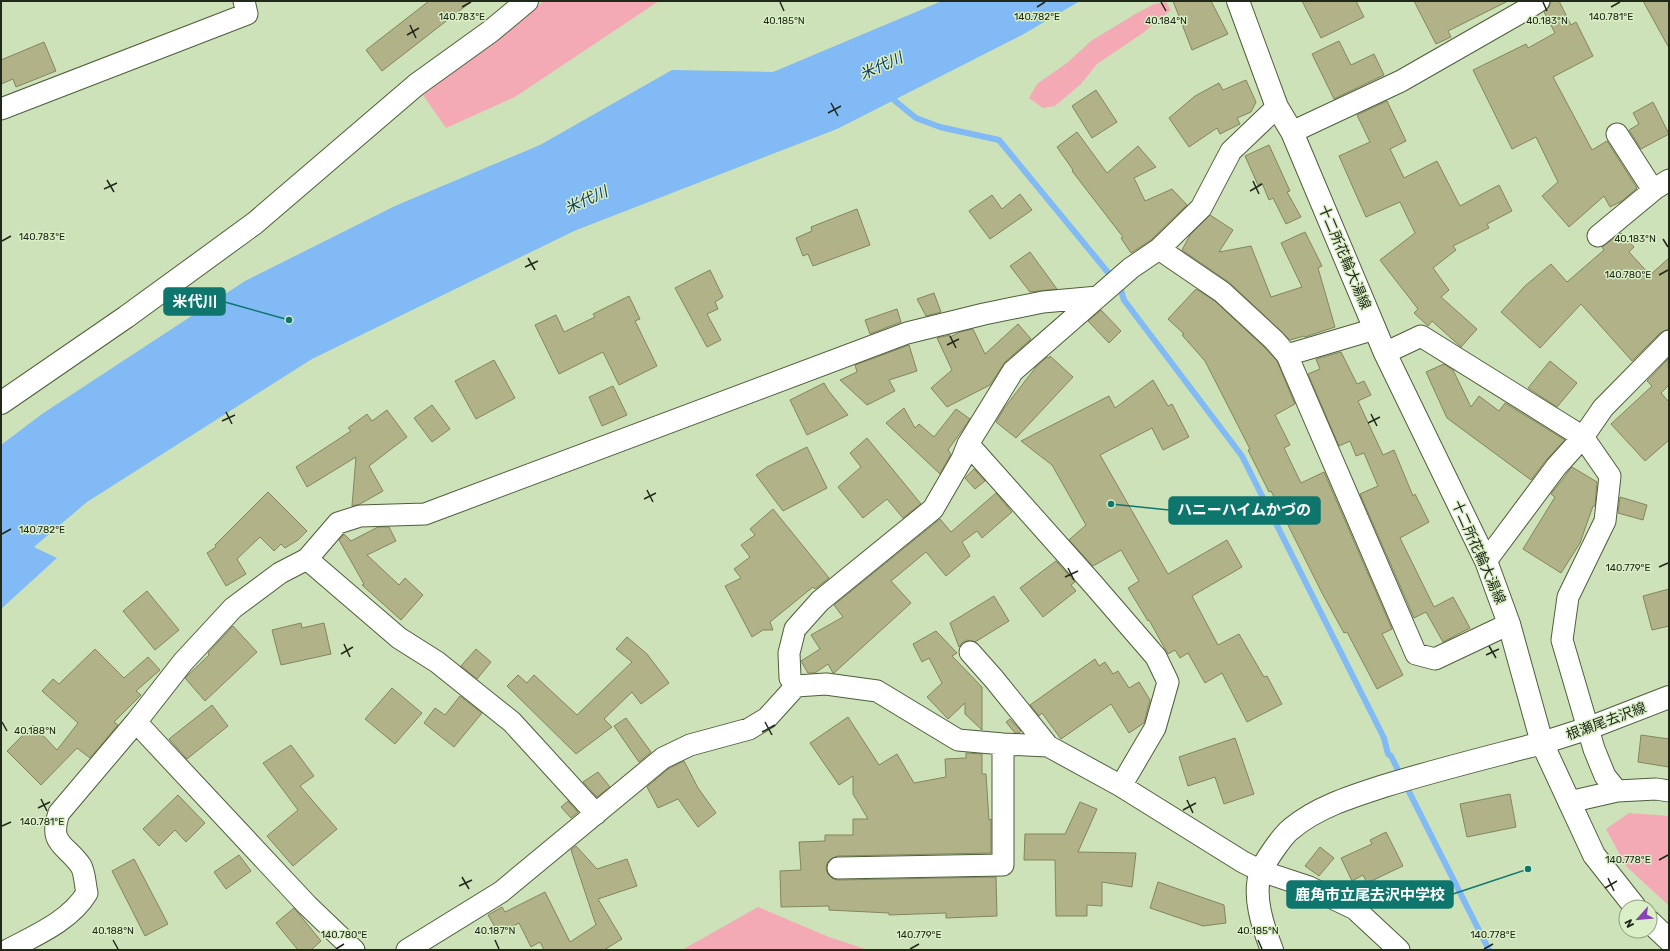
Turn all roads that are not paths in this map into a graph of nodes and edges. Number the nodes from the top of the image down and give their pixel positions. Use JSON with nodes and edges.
{"nodes":[{"id":1,"x":244,"y":1,"type":"edge"},
{"id":2,"x":527,"y":1,"type":"edge"},
{"id":3,"x":1238,"y":1,"type":"edge"},
{"id":4,"x":1539,"y":1,"type":"edge"},
{"id":5,"x":1277,"y":106,"type":"junction"},
{"id":6,"x":1,"y":109,"type":"edge"},
{"id":7,"x":1292,"y":132,"type":"junction"},
{"id":8,"x":1617,"y":134,"type":"dead end"},
{"id":9,"x":1661,"y":185,"type":"edge"},
{"id":10,"x":1598,"y":236,"type":"dead end"},
{"id":11,"x":1159,"y":249,"type":"junction"},
{"id":12,"x":1098,"y":297,"type":"junction"},
{"id":13,"x":1375,"y":329,"type":"junction"},
{"id":14,"x":1669,"y":341,"type":"edge"},
{"id":15,"x":1386,"y":354,"type":"junction"},
{"id":16,"x":1286,"y":355,"type":"junction"},
{"id":17,"x":1,"y":404,"type":"edge"},
{"id":18,"x":1583,"y":437,"type":"junction"},
{"id":19,"x":968,"y":444,"type":"junction"},
{"id":20,"x":307,"y":559,"type":"junction"},
{"id":21,"x":1486,"y":561,"type":"junction"},
{"id":22,"x":1509,"y":624,"type":"junction"},
{"id":23,"x":970,"y":652,"type":"dead end"},
{"id":24,"x":796,"y":686,"type":"junction"},
{"id":25,"x":1669,"y":698,"type":"edge"},
{"id":26,"x":136,"y":722,"type":"junction"},
{"id":27,"x":1589,"y":728,"type":"junction"},
{"id":28,"x":1542,"y":743,"type":"junction"},
{"id":29,"x":1003,"y":744,"type":"junction"},
{"id":30,"x":1048,"y":746,"type":"junction"},
{"id":31,"x":1121,"y":786,"type":"junction"},
{"id":32,"x":1617,"y":791,"type":"junction"},
{"id":33,"x":1669,"y":791,"type":"edge"},
{"id":34,"x":1569,"y":802,"type":"junction"},
{"id":35,"x":596,"y":814,"type":"junction"},
{"id":36,"x":838,"y":868,"type":"dead end"},
{"id":37,"x":1261,"y":871,"type":"junction"},
{"id":38,"x":1628,"y":899,"type":"edge"},
{"id":39,"x":1658,"y":930,"type":"edge"},
{"id":40,"x":1669,"y":940,"type":"edge"},
{"id":41,"x":8,"y":950,"type":"edge"},
{"id":42,"x":354,"y":950,"type":"edge"},
{"id":43,"x":407,"y":950,"type":"edge"},
{"id":44,"x":1272,"y":950,"type":"edge"},
{"id":45,"x":1399,"y":950,"type":"edge"}],
"edges":[{"from":1,"to":6,"type":"street"},
{"from":2,"to":17,"type":"main road"},
{"from":3,"to":5,"type":"main road","name":"十二所花輪大湯線"},
{"from":4,"to":7,"type":"street"},
{"from":5,"to":7,"type":"main road","name":"十二所花輪大湯線"},
{"from":5,"to":11,"type":"street"},
{"from":7,"to":13,"type":"main road","name":"十二所花輪大湯線"},
{"from":8,"to":9,"type":"street"},
{"from":9,"to":10,"type":"street"},
{"from":11,"to":12,"type":"street"},
{"from":11,"to":16,"type":"street"},
{"from":12,"to":19,"type":"street"},
{"from":12,"to":20,"type":"street"},
{"from":13,"to":15,"type":"main road","name":"十二所花輪大湯線"},
{"from":13,"to":16,"type":"street"},
{"from":14,"to":18,"type":"street"},
{"from":15,"to":18,"type":"street"},
{"from":15,"to":21,"type":"main road","name":"十二所花輪大湯線"},
{"from":16,"to":22,"type":"street"},
{"from":18,"to":21,"type":"street"},
{"from":18,"to":27,"type":"street"},
{"from":19,"to":24,"type":"street"},
{"from":19,"to":31,"type":"street"},
{"from":20,"to":26,"type":"street"},
{"from":20,"to":35,"type":"street"},
{"from":21,"to":22,"type":"main road","name":"十二所花輪大湯線"},
{"from":22,"to":28,"type":"main road","name":"十二所花輪大湯線"},
{"from":23,"to":30,"type":"street"},
{"from":24,"to":29,"type":"street"},
{"from":24,"to":35,"type":"street"},
{"from":25,"to":27,"type":"main road","name":"根瀬尾去沢線"},
{"from":26,"to":41,"type":"street"},
{"from":26,"to":42,"type":"street"},
{"from":27,"to":28,"type":"main road","name":"根瀬尾去沢線"},
{"from":27,"to":32,"type":"street"},
{"from":28,"to":34,"type":"main road","name":"十二所花輪大湯線"},
{"from":28,"to":37,"type":"main road"},
{"from":29,"to":30,"type":"street"},
{"from":29,"to":36,"type":"street"},
{"from":30,"to":31,"type":"street"},
{"from":31,"to":37,"type":"street"},
{"from":32,"to":33,"type":"street"},
{"from":32,"to":34,"type":"street"},
{"from":34,"to":38,"type":"main road","name":"十二所花輪大湯線"},
{"from":35,"to":43,"type":"street"},
{"from":37,"to":44,"type":"main road"},
{"from":37,"to":45,"type":"street"},
{"from":39,"to":40,"type":"main road"}]}
